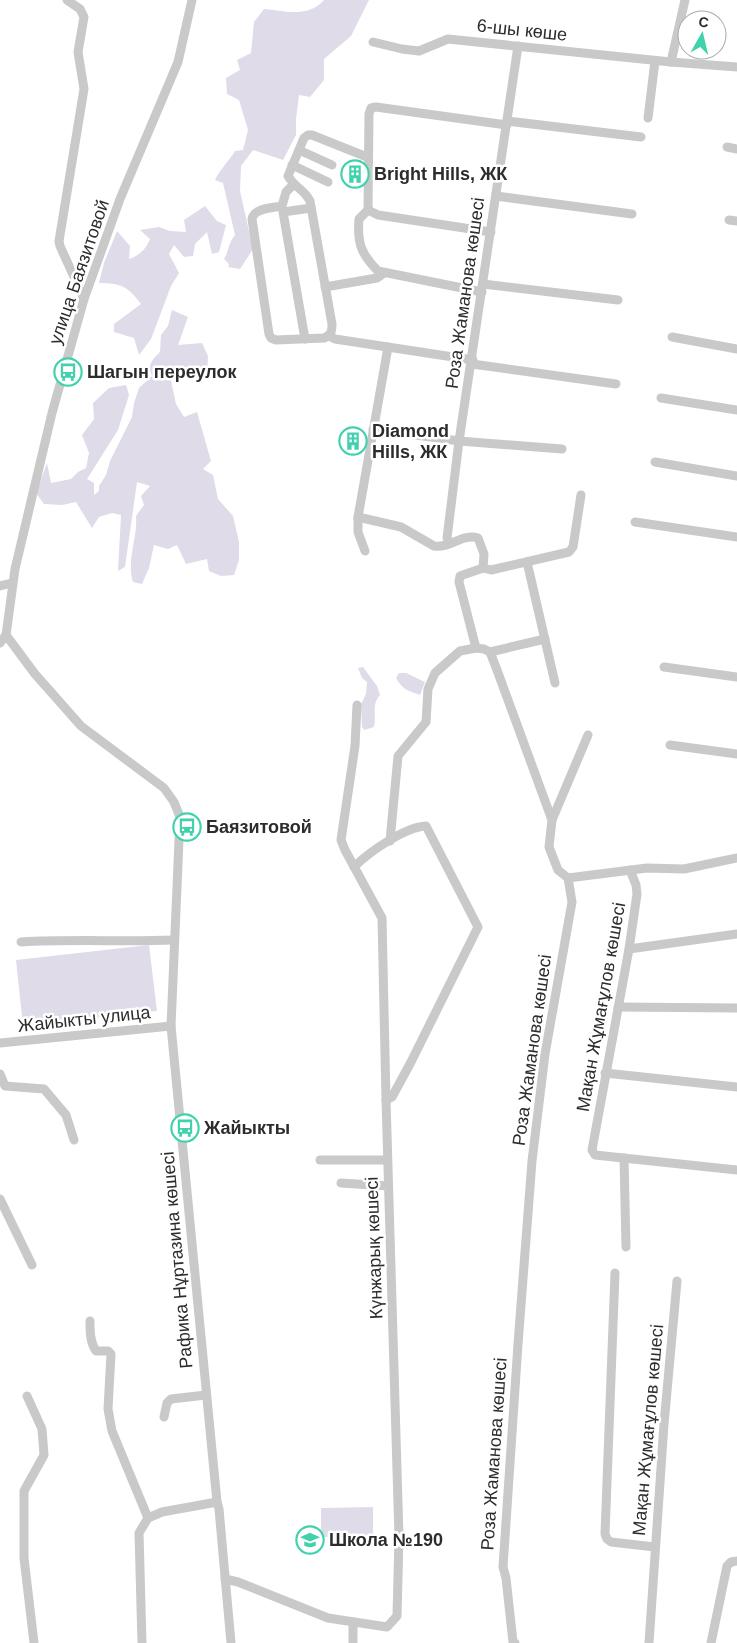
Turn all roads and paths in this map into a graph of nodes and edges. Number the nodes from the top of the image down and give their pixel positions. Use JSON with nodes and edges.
{"nodes":[{"id":1,"x":67,"y":0,"type":"edge"},
{"id":2,"x":192,"y":0,"type":"edge"},
{"id":3,"x":685,"y":0,"type":"edge"},
{"id":4,"x":373,"y":42,"type":"dead end"},
{"id":5,"x":518,"y":46,"type":"junction"},
{"id":6,"x":655,"y":61,"type":"junction"},
{"id":7,"x":671,"y":62,"type":"junction"},
{"id":8,"x":737,"y":68,"type":"edge"},
{"id":9,"x":648,"y":118,"type":"dead end"},
{"id":10,"x":507,"y":123,"type":"junction"},
{"id":11,"x":641,"y":137,"type":"dead end"},
{"id":12,"x":299,"y":150,"type":"junction"},
{"id":13,"x":367,"y":157,"type":"junction"},
{"id":14,"x":292,"y":165,"type":"junction"},
{"id":15,"x":332,"y":165,"type":"dead end"},
{"id":16,"x":328,"y":182,"type":"dead end"},
{"id":17,"x":293,"y":185,"type":"junction"},
{"id":18,"x":496,"y":196,"type":"junction"},
{"id":19,"x":311,"y":208,"type":"junction"},
{"id":20,"x":368,"y":210,"type":"junction"},
{"id":21,"x":632,"y":214,"type":"dead end"},
{"id":22,"x":491,"y":232,"type":"junction"},
{"id":23,"x":384,"y":274,"type":"junction"},
{"id":24,"x":325,"y":287,"type":"junction"},
{"id":25,"x":482,"y":288,"type":"junction"},
{"id":26,"x":84,"y":298,"type":"junction"},
{"id":27,"x":618,"y":300,"type":"dead end"},
{"id":28,"x":329,"y":336,"type":"junction"},
{"id":29,"x":672,"y":337,"type":"dead end"},
{"id":30,"x":305,"y":339,"type":"junction"},
{"id":31,"x":388,"y":346,"type":"junction"},
{"id":32,"x":737,"y":349,"type":"edge"},
{"id":33,"x":472,"y":362,"type":"junction"},
{"id":34,"x":616,"y":384,"type":"dead end"},
{"id":35,"x":661,"y":398,"type":"dead end"},
{"id":36,"x":737,"y":410,"type":"edge"},
{"id":37,"x":373,"y":429,"type":"junction"},
{"id":38,"x":459,"y":442,"type":"junction"},
{"id":39,"x":562,"y":449,"type":"dead end"},
{"id":40,"x":655,"y":462,"type":"dead end"},
{"id":41,"x":737,"y":476,"type":"edge"},
{"id":42,"x":581,"y":495,"type":"dead end"},
{"id":43,"x":358,"y":517,"type":"junction"},
{"id":44,"x":635,"y":522,"type":"dead end"},
{"id":45,"x":737,"y":537,"type":"edge"},
{"id":46,"x":450,"y":543,"type":"junction"},
{"id":47,"x":365,"y":551,"type":"dead end"},
{"id":48,"x":527,"y":562,"type":"junction"},
{"id":49,"x":483,"y":568,"type":"junction"},
{"id":50,"x":12,"y":583,"type":"junction"},
{"id":51,"x":0,"y":586,"type":"edge"},
{"id":52,"x":6,"y":635,"type":"junction"},
{"id":53,"x":545,"y":639,"type":"junction"},
{"id":54,"x":0,"y":643,"type":"edge"},
{"id":55,"x":476,"y":648,"type":"junction"},
{"id":56,"x":490,"y":652,"type":"junction"},
{"id":57,"x":664,"y":667,"type":"dead end"},
{"id":58,"x":737,"y":677,"type":"edge"},
{"id":59,"x":555,"y":683,"type":"dead end"},
{"id":60,"x":357,"y":705,"type":"dead end"},
{"id":61,"x":588,"y":735,"type":"dead end"},
{"id":62,"x":670,"y":745,"type":"dead end"},
{"id":63,"x":737,"y":754,"type":"edge"},
{"id":64,"x":552,"y":820,"type":"junction"},
{"id":65,"x":390,"y":841,"type":"junction"},
{"id":66,"x":737,"y":858,"type":"edge"},
{"id":67,"x":354,"y":867,"type":"junction"},
{"id":68,"x":630,"y":870,"type":"junction"},
{"id":69,"x":568,"y":878,"type":"junction"},
{"id":70,"x":737,"y":934,"type":"edge"},
{"id":71,"x":174,"y":940,"type":"junction"},
{"id":72,"x":21,"y":942,"type":"dead end"},
{"id":73,"x":628,"y":949,"type":"junction"},
{"id":74,"x":618,"y":1006,"type":"junction"},
{"id":75,"x":737,"y":1008,"type":"edge"},
{"id":76,"x":172,"y":1026,"type":"junction"},
{"id":77,"x":0,"y":1044,"type":"edge"},
{"id":78,"x":604,"y":1073,"type":"junction"},
{"id":79,"x":0,"y":1074,"type":"edge"},
{"id":80,"x":737,"y":1087,"type":"edge"},
{"id":81,"x":386,"y":1100,"type":"junction"},
{"id":82,"x":74,"y":1140,"type":"dead end"},
{"id":83,"x":624,"y":1158,"type":"junction"},
{"id":84,"x":320,"y":1160,"type":"dead end"},
{"id":85,"x":387,"y":1160,"type":"junction"},
{"id":86,"x":737,"y":1170,"type":"edge"},
{"id":87,"x":341,"y":1183,"type":"dead end"},
{"id":88,"x":388,"y":1186,"type":"junction"},
{"id":89,"x":0,"y":1199,"type":"edge"},
{"id":90,"x":626,"y":1247,"type":"dead end"},
{"id":91,"x":32,"y":1265,"type":"dead end"},
{"id":92,"x":616,"y":1274,"type":"dead end"},
{"id":93,"x":677,"y":1282,"type":"dead end"},
{"id":94,"x":90,"y":1321,"type":"dead end"},
{"id":95,"x":206,"y":1395,"type":"junction"},
{"id":96,"x":27,"y":1396,"type":"dead end"},
{"id":97,"x":164,"y":1417,"type":"dead end"},
{"id":98,"x":217,"y":1502,"type":"junction"},
{"id":99,"x":148,"y":1518,"type":"junction"},
{"id":100,"x":655,"y":1547,"type":"junction"},
{"id":101,"x":737,"y":1561,"type":"edge"},
{"id":102,"x":225,"y":1579,"type":"junction"},
{"id":103,"x":353,"y":1622,"type":"junction"},
{"id":104,"x":34,"y":1643,"type":"edge"},
{"id":105,"x":142,"y":1643,"type":"edge"},
{"id":106,"x":231,"y":1643,"type":"edge"},
{"id":107,"x":353,"y":1643,"type":"edge"},
{"id":108,"x":515,"y":1643,"type":"edge"},
{"id":109,"x":649,"y":1643,"type":"edge"},
{"id":110,"x":711,"y":1643,"type":"edge"}],
"edges":[{"from":1,"to":26,"type":"street"},
{"from":2,"to":26,"type":"street","name":"улица Баязитовой"},
{"from":3,"to":7,"type":"street"},
{"from":4,"to":5,"type":"street","name":"6-шы көше"},
{"from":5,"to":6,"type":"street","name":"6-шы көше"},
{"from":5,"to":10,"type":"street","name":"Роза Жаманова көшесі"},
{"from":6,"to":7,"type":"street","name":"6-шы көше"},
{"from":6,"to":9,"type":"street"},
{"from":7,"to":8,"type":"street","name":"6-шы көше"},
{"from":10,"to":11,"type":"street"},
{"from":10,"to":13,"type":"street"},
{"from":10,"to":18,"type":"street","name":"Роза Жаманова көшесі"},
{"from":12,"to":13,"type":"street"},
{"from":12,"to":14,"type":"street"},
{"from":12,"to":15,"type":"street"},
{"from":13,"to":20,"type":"street"},
{"from":14,"to":16,"type":"street"},
{"from":14,"to":17,"type":"street"},
{"from":17,"to":19,"type":"street"},
{"from":17,"to":30,"type":"street"},
{"from":18,"to":21,"type":"street"},
{"from":18,"to":22,"type":"street","name":"Роза Жаманова көшесі"},
{"from":19,"to":24,"type":"street"},
{"from":19,"to":30,"type":"street"},
{"from":20,"to":22,"type":"street"},
{"from":20,"to":23,"type":"street"},
{"from":22,"to":25,"type":"street","name":"Роза Жаманова көшесі"},
{"from":23,"to":24,"type":"street"},
{"from":23,"to":25,"type":"street"},
{"from":24,"to":28,"type":"street"},
{"from":25,"to":27,"type":"street"},
{"from":25,"to":33,"type":"street","name":"Роза Жаманова көшесі"},
{"from":26,"to":50,"type":"street","name":"улица Баязитовой"},
{"from":28,"to":30,"type":"street"},
{"from":28,"to":31,"type":"street"},
{"from":29,"to":32,"type":"street"},
{"from":31,"to":33,"type":"street"},
{"from":31,"to":37,"type":"street"},
{"from":33,"to":34,"type":"street"},
{"from":33,"to":38,"type":"street","name":"Роза Жаманова көшесі"},
{"from":35,"to":36,"type":"street"},
{"from":37,"to":38,"type":"street"},
{"from":37,"to":43,"type":"street"},
{"from":38,"to":39,"type":"street"},
{"from":38,"to":46,"type":"street","name":"Роза Жаманова көшесі"},
{"from":40,"to":41,"type":"street"},
{"from":42,"to":48,"type":"street"},
{"from":43,"to":46,"type":"street"},
{"from":43,"to":47,"type":"street"},
{"from":44,"to":45,"type":"street"},
{"from":46,"to":49,"type":"street"},
{"from":48,"to":49,"type":"street"},
{"from":48,"to":53,"type":"street"},
{"from":49,"to":55,"type":"street"},
{"from":50,"to":51,"type":"street"},
{"from":50,"to":52,"type":"street","name":"улица Баязитовой"},
{"from":52,"to":54,"type":"street"},
{"from":52,"to":71,"type":"street","name":"Рафика Нұртазина көшесі"},
{"from":53,"to":56,"type":"street"},
{"from":53,"to":59,"type":"street"},
{"from":55,"to":56,"type":"street"},
{"from":55,"to":65,"type":"street"},
{"from":56,"to":64,"type":"street"},
{"from":57,"to":58,"type":"street"},
{"from":60,"to":67,"type":"street","name":"Күнжарық көшесі"},
{"from":61,"to":64,"type":"street"},
{"from":62,"to":63,"type":"street"},
{"from":64,"to":69,"type":"street"},
{"from":65,"to":67,"type":"street"},
{"from":65,"to":81,"type":"street"},
{"from":66,"to":68,"type":"street"},
{"from":67,"to":81,"type":"street","name":"Күнжарық көшесі"},
{"from":68,"to":69,"type":"street"},
{"from":68,"to":73,"type":"street","name":"Мақан Жұмағұлов көшесі"},
{"from":69,"to":108,"type":"street","name":"Роза Жаманова көшесі"},
{"from":70,"to":73,"type":"street"},
{"from":71,"to":72,"type":"street"},
{"from":71,"to":76,"type":"street","name":"Рафика Нұртазина көшесі"},
{"from":73,"to":74,"type":"street","name":"Мақан Жұмағұлов көшесі"},
{"from":74,"to":75,"type":"street"},
{"from":74,"to":78,"type":"street","name":"Мақан Жұмағұлов көшесі"},
{"from":76,"to":77,"type":"street","name":"Жайыкты улица"},
{"from":76,"to":95,"type":"street","name":"Рафика Нұртазина көшесі"},
{"from":78,"to":80,"type":"street"},
{"from":78,"to":83,"type":"street","name":"Мақан Жұмағұлов көшесі"},
{"from":79,"to":82,"type":"street"},
{"from":81,"to":85,"type":"street","name":"Күнжарық көшесі"},
{"from":83,"to":86,"type":"street"},
{"from":83,"to":90,"type":"street"},
{"from":84,"to":85,"type":"street"},
{"from":85,"to":88,"type":"street","name":"Күнжарық көшесі"},
{"from":87,"to":88,"type":"street"},
{"from":88,"to":103,"type":"street","name":"Күнжарық көшесі"},
{"from":89,"to":91,"type":"street"},
{"from":92,"to":100,"type":"street"},
{"from":93,"to":100,"type":"street","name":"Мақан Жұмағұлов көшесі"},
{"from":94,"to":99,"type":"street"},
{"from":95,"to":97,"type":"street"},
{"from":95,"to":98,"type":"street","name":"Рафика Нұртазина көшесі"},
{"from":96,"to":104,"type":"street"},
{"from":98,"to":99,"type":"street"},
{"from":98,"to":102,"type":"street","name":"Рафика Нұртазина көшесі"},
{"from":99,"to":105,"type":"street"},
{"from":100,"to":109,"type":"street","name":"Мақан Жұмағұлов көшесі"},
{"from":101,"to":110,"type":"street"},
{"from":102,"to":103,"type":"street","name":"Күнжарық көшесі"},
{"from":102,"to":106,"type":"street","name":"Рафика Нұртазина көшесі"},
{"from":103,"to":107,"type":"street"}]}
